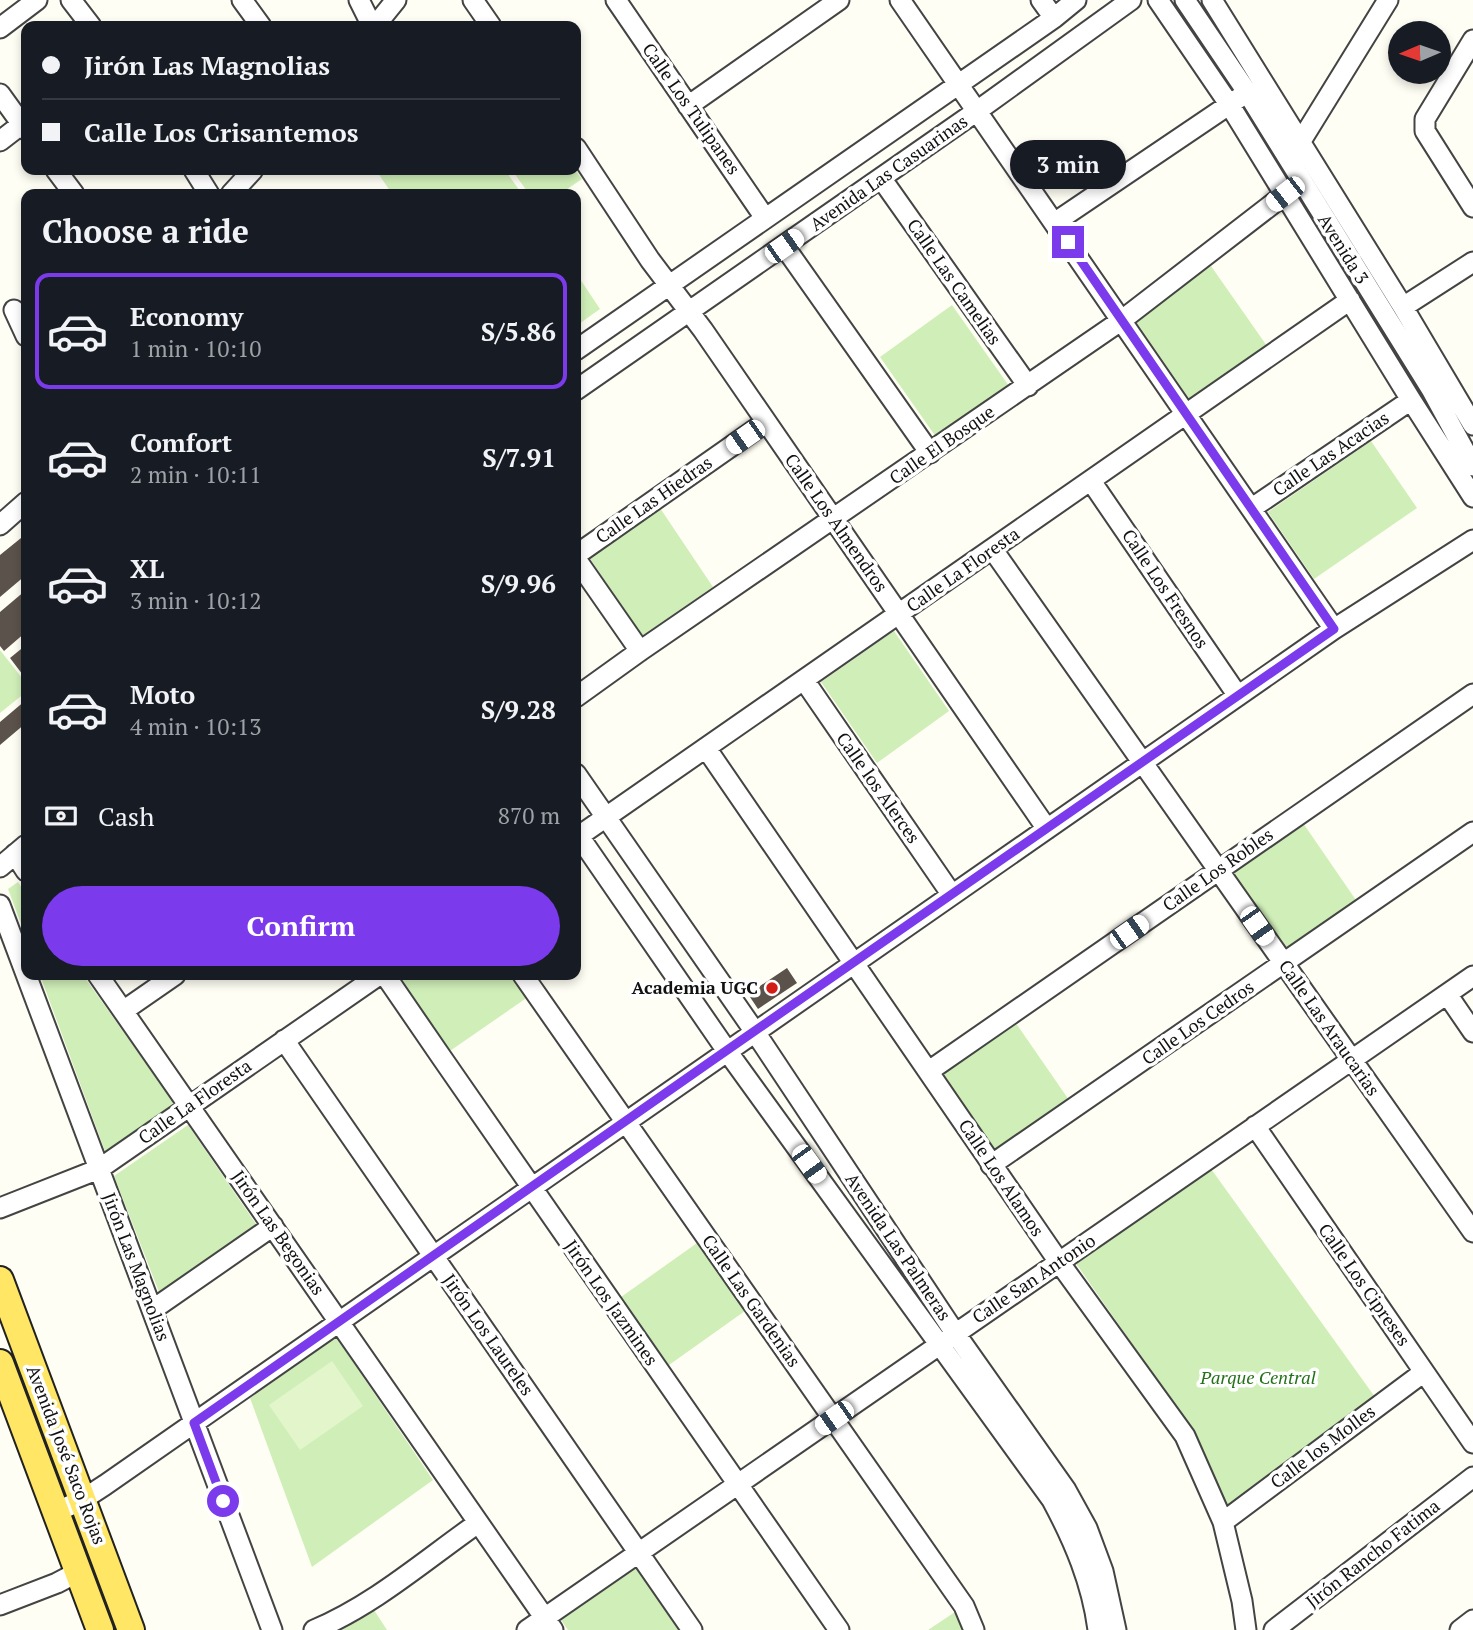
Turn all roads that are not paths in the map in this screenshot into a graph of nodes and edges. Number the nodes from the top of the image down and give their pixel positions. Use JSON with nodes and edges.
{"nodes":[{"id":1,"x":37,"y":0,"type":"edge"},
{"id":2,"x":71,"y":0,"type":"edge"},
{"id":3,"x":242,"y":0,"type":"edge"},
{"id":4,"x":359,"y":0,"type":"edge"},
{"id":5,"x":396,"y":0,"type":"edge"},
{"id":6,"x":473,"y":0,"type":"edge"},
{"id":7,"x":839,"y":0,"type":"edge"},
{"id":8,"x":900,"y":0,"type":"edge"},
{"id":9,"x":1041,"y":0,"type":"edge"},
{"id":10,"x":1076,"y":0,"type":"edge"},
{"id":11,"x":1131,"y":0,"type":"edge"},
{"id":12,"x":1158,"y":0,"type":"edge"},
{"id":13,"x":1185,"y":0,"type":"edge"},
{"id":14,"x":1212,"y":0,"type":"edge"},
{"id":15,"x":1388,"y":0,"type":"edge"},
{"id":16,"x":623,"y":3,"type":"edge"},
{"id":17,"x":1054,"y":18,"type":"junction"},
{"id":18,"x":88,"y":21,"type":"edge"},
{"id":19,"x":257,"y":21,"type":"edge"},
{"id":20,"x":370,"y":21,"type":"edge"},
{"id":21,"x":377,"y":21,"type":"edge"},
{"id":22,"x":488,"y":21,"type":"edge"},
{"id":23,"x":0,"y":28,"type":"edge"},
{"id":24,"x":1473,"y":40,"type":"edge"},
{"id":25,"x":958,"y":84,"type":"junction"},
{"id":26,"x":1247,"y":92,"type":"junction"},
{"id":27,"x":0,"y":94,"type":"edge"},
{"id":28,"x":1229,"y":104,"type":"junction"},
{"id":29,"x":688,"y":106,"type":"junction"},
{"id":30,"x":977,"y":111,"type":"junction"},
{"id":31,"x":21,"y":123,"type":"edge"},
{"id":32,"x":21,"y":129,"type":"edge"},
{"id":33,"x":0,"y":141,"type":"edge"},
{"id":34,"x":1301,"y":141,"type":"junction"},
{"id":35,"x":581,"y":155,"type":"edge"},
{"id":36,"x":248,"y":175,"type":"edge"},
{"id":37,"x":881,"y":178,"type":"junction"},
{"id":38,"x":1301,"y":182,"type":"junction"},
{"id":39,"x":236,"y":189,"type":"edge"},
{"id":40,"x":1285,"y":194,"type":"junction"},
{"id":41,"x":1473,"y":208,"type":"edge"},
{"id":42,"x":765,"y":218,"type":"junction"},
{"id":43,"x":1054,"y":223,"type":"junction"},
{"id":44,"x":784,"y":246,"type":"junction"},
{"id":45,"x":1473,"y":261,"type":"edge"},
{"id":46,"x":669,"y":285,"type":"junction"},
{"id":47,"x":1350,"y":300,"type":"junction"},
{"id":48,"x":1403,"y":307,"type":"junction"},
{"id":49,"x":13,"y":310,"type":"edge"},
{"id":50,"x":688,"y":312,"type":"junction"},
{"id":51,"x":1122,"y":320,"type":"junction"},
{"id":52,"x":21,"y":326,"type":"edge"},
{"id":53,"x":581,"y":347,"type":"edge"},
{"id":54,"x":1028,"y":386,"type":"junction"},
{"id":55,"x":581,"y":387,"type":"edge"},
{"id":56,"x":1411,"y":400,"type":"junction"},
{"id":57,"x":1187,"y":415,"type":"junction"},
{"id":58,"x":766,"y":422,"type":"junction"},
{"id":59,"x":1473,"y":425,"type":"edge"},
{"id":60,"x":930,"y":453,"type":"junction"},
{"id":61,"x":1473,"y":466,"type":"edge"},
{"id":62,"x":1091,"y":481,"type":"junction"},
{"id":63,"x":1473,"y":497,"type":"edge"},
{"id":64,"x":21,"y":506,"type":"edge"},
{"id":65,"x":1252,"y":508,"type":"junction"},
{"id":66,"x":834,"y":520,"type":"junction"},
{"id":67,"x":0,"y":524,"type":"edge"},
{"id":68,"x":1473,"y":540,"type":"edge"},
{"id":69,"x":993,"y":550,"type":"junction"},
{"id":70,"x":581,"y":553,"type":"edge"},
{"id":71,"x":581,"y":564,"type":"edge"},
{"id":72,"x":899,"y":614,"type":"junction"},
{"id":73,"x":1334,"y":629,"type":"junction"},
{"id":74,"x":640,"y":651,"type":"junction"},
{"id":75,"x":804,"y":680,"type":"junction"},
{"id":76,"x":581,"y":693,"type":"edge"},
{"id":77,"x":1473,"y":694,"type":"edge"},
{"id":78,"x":1238,"y":696,"type":"junction"},
{"id":79,"x":706,"y":748,"type":"junction"},
{"id":80,"x":1143,"y":762,"type":"junction"},
{"id":81,"x":581,"y":781,"type":"edge"},
{"id":82,"x":606,"y":817,"type":"junction"},
{"id":83,"x":1047,"y":829,"type":"junction"},
{"id":84,"x":1473,"y":832,"type":"edge"},
{"id":85,"x":581,"y":833,"type":"edge"},
{"id":86,"x":581,"y":842,"type":"edge"},
{"id":87,"x":1218,"y":870,"type":"junction"},
{"id":88,"x":952,"y":895,"type":"junction"},
{"id":89,"x":0,"y":905,"type":"edge"},
{"id":90,"x":21,"y":961,"type":"edge"},
{"id":91,"x":1284,"y":963,"type":"junction"},
{"id":92,"x":853,"y":964,"type":"junction"},
{"id":93,"x":1473,"y":976,"type":"edge"},
{"id":94,"x":28,"y":980,"type":"edge"},
{"id":95,"x":102,"y":980,"type":"edge"},
{"id":96,"x":168,"y":980,"type":"edge"},
{"id":97,"x":372,"y":980,"type":"edge"},
{"id":98,"x":388,"y":980,"type":"edge"},
{"id":99,"x":527,"y":980,"type":"edge"},
{"id":100,"x":1447,"y":994,"type":"junction"},
{"id":101,"x":123,"y":1011,"type":"junction"},
{"id":102,"x":755,"y":1032,"type":"junction"},
{"id":103,"x":1473,"y":1032,"type":"edge"},
{"id":104,"x":284,"y":1040,"type":"junction"},
{"id":105,"x":727,"y":1051,"type":"junction"},
{"id":106,"x":1352,"y":1060,"type":"junction"},
{"id":107,"x":929,"y":1071,"type":"junction"},
{"id":108,"x":189,"y":1106,"type":"junction"},
{"id":109,"x":626,"y":1122,"type":"junction"},
{"id":110,"x":1255,"y":1126,"type":"junction"},
{"id":111,"x":991,"y":1165,"type":"junction"},
{"id":112,"x":99,"y":1169,"type":"junction"},
{"id":113,"x":531,"y":1188,"type":"junction"},
{"id":114,"x":0,"y":1208,"type":"edge"},
{"id":115,"x":272,"y":1226,"type":"junction"},
{"id":116,"x":1473,"y":1232,"type":"edge"},
{"id":117,"x":434,"y":1256,"type":"junction"},
{"id":118,"x":1059,"y":1262,"type":"junction"},
{"id":119,"x":0,"y":1280,"type":"edge"},
{"id":120,"x":152,"y":1310,"type":"junction"},
{"id":121,"x":339,"y":1322,"type":"junction"},
{"id":122,"x":947,"y":1339,"type":"junction"},
{"id":123,"x":0,"y":1363,"type":"edge"},
{"id":124,"x":1424,"y":1371,"type":"junction"},
{"id":125,"x":834,"y":1418,"type":"junction"},
{"id":126,"x":194,"y":1423,"type":"junction"},
{"id":127,"x":1473,"y":1443,"type":"edge"},
{"id":128,"x":1473,"y":1477,"type":"edge"},
{"id":129,"x":737,"y":1485,"type":"junction"},
{"id":130,"x":82,"y":1500,"type":"junction"},
{"id":131,"x":56,"y":1512,"type":"junction"},
{"id":132,"x":478,"y":1522,"type":"junction"},
{"id":133,"x":1223,"y":1522,"type":"junction"},
{"id":134,"x":639,"y":1553,"type":"junction"},
{"id":135,"x":78,"y":1572,"type":"junction"},
{"id":136,"x":0,"y":1605,"type":"edge"},
{"id":137,"x":1473,"y":1620,"type":"edge"},
{"id":138,"x":548,"y":1624,"type":"edge"},
{"id":139,"x":100,"y":1630,"type":"edge"},
{"id":140,"x":131,"y":1630,"type":"edge"},
{"id":141,"x":272,"y":1630,"type":"edge"},
{"id":142,"x":314,"y":1630,"type":"edge"},
{"id":143,"x":527,"y":1630,"type":"edge"},
{"id":144,"x":692,"y":1630,"type":"edge"},
{"id":145,"x":839,"y":1630,"type":"edge"},
{"id":146,"x":974,"y":1630,"type":"edge"},
{"id":147,"x":1098,"y":1630,"type":"edge"},
{"id":148,"x":1116,"y":1630,"type":"edge"},
{"id":149,"x":1246,"y":1630,"type":"edge"},
{"id":150,"x":1274,"y":1630,"type":"edge"},
{"id":151,"x":1460,"y":1630,"type":"edge"}],
"edges":[{"from":1,"to":23,"type":"street"},
{"from":2,"to":18,"type":"street"},
{"from":3,"to":19,"type":"street"},
{"from":4,"to":20,"type":"street"},
{"from":5,"to":21,"type":"street"},
{"from":6,"to":22,"type":"street"},
{"from":7,"to":29,"type":"street"},
{"from":8,"to":25,"type":"street"},
{"from":9,"to":17,"type":"street"},
{"from":10,"to":17,"type":"street","name":"Avenida Las Casuarinas"},
{"from":11,"to":30,"type":"street","name":"Avenida Las Casuarinas"},
{"from":12,"to":28,"type":"street"},
{"from":13,"to":26,"type":"street","name":"Avenida 3"},
{"from":14,"to":34,"type":"street","name":"Avenida 3"},
{"from":15,"to":34,"type":"street"},
{"from":16,"to":29,"type":"street","name":"Calle Los Tulipanes"},
{"from":17,"to":25,"type":"street","name":"Avenida Las Casuarinas"},
{"from":24,"to":41,"type":"street"},
{"from":25,"to":30,"type":"street"},
{"from":25,"to":42,"type":"street","name":"Avenida Las Casuarinas"},
{"from":26,"to":28,"type":"street"},
{"from":26,"to":38,"type":"street","name":"Avenida 3"},
{"from":27,"to":31,"type":"street"},
{"from":28,"to":40,"type":"street"},
{"from":28,"to":43,"type":"street"},
{"from":29,"to":42,"type":"street","name":"Calle Los Tulipanes"},
{"from":30,"to":37,"type":"street","name":"Avenida Las Casuarinas"},
{"from":30,"to":43,"type":"street"},
{"from":32,"to":33,"type":"street"},
{"from":34,"to":48,"type":"street","name":"Avenida 3"},
{"from":35,"to":46,"type":"street","name":"Calle Los Almendros"},
{"from":36,"to":39,"type":"street"},
{"from":37,"to":44,"type":"street","name":"Avenida Las Casuarinas"},
{"from":37,"to":54,"type":"street","name":"Calle Las Camelias"},
{"from":38,"to":40,"type":"street","name":"Calle El Bosque"},
{"from":38,"to":61,"type":"street","name":"Avenida 3"},
{"from":40,"to":47,"type":"street"},
{"from":40,"to":51,"type":"street","name":"Calle El Bosque"},
{"from":42,"to":46,"type":"street","name":"Avenida Las Casuarinas"},
{"from":43,"to":51,"type":"street"},
{"from":44,"to":50,"type":"street","name":"Avenida Las Casuarinas"},
{"from":44,"to":60,"type":"street"},
{"from":45,"to":48,"type":"street"},
{"from":46,"to":50,"type":"street","name":"Calle Los Almendros"},
{"from":46,"to":53,"type":"street","name":"Avenida Las Casuarinas"},
{"from":47,"to":56,"type":"street"},
{"from":47,"to":57,"type":"street","name":"Calle La Floresta"},
{"from":48,"to":59,"type":"street","name":"Avenida 3"},
{"from":49,"to":52,"type":"street"},
{"from":50,"to":55,"type":"street","name":"Avenida Las Casuarinas"},
{"from":50,"to":58,"type":"street","name":"Calle Los Almendros"},
{"from":51,"to":54,"type":"street","name":"Calle El Bosque"},
{"from":51,"to":57,"type":"street"},
{"from":54,"to":60,"type":"street","name":"Calle El Bosque"},
{"from":56,"to":63,"type":"street"},
{"from":56,"to":65,"type":"street","name":"Calle Las Acacias"},
{"from":57,"to":62,"type":"street","name":"Calle La Floresta"},
{"from":57,"to":65,"type":"street"},
{"from":58,"to":66,"type":"street","name":"Calle Los Almendros"},
{"from":58,"to":70,"type":"street","name":"Calle Las Hiedras"},
{"from":60,"to":66,"type":"street","name":"Calle El Bosque"},
{"from":62,"to":69,"type":"street","name":"Calle La Floresta"},
{"from":62,"to":78,"type":"street","name":"Calle Los Fresnos"},
{"from":64,"to":67,"type":"street"},
{"from":65,"to":73,"type":"street"},
{"from":66,"to":72,"type":"street","name":"Calle Los Almendros"},
{"from":66,"to":74,"type":"street","name":"Calle El Bosque"},
{"from":68,"to":73,"type":"street"},
{"from":69,"to":72,"type":"street","name":"Calle La Floresta"},
{"from":69,"to":80,"type":"street","name":"Calle Las Araucarias"},
{"from":71,"to":74,"type":"street"},
{"from":72,"to":75,"type":"street","name":"Calle La Floresta"},
{"from":72,"to":83,"type":"street","name":"Calle Los Almendros"},
{"from":73,"to":78,"type":"street"},
{"from":74,"to":76,"type":"street","name":"Calle El Bosque"},
{"from":75,"to":79,"type":"street","name":"Calle La Floresta"},
{"from":75,"to":88,"type":"street","name":"Calle los Alerces"},
{"from":77,"to":87,"type":"street","name":"Calle Los Robles"},
{"from":78,"to":80,"type":"street"},
{"from":79,"to":82,"type":"street","name":"Calle La Floresta"},
{"from":79,"to":92,"type":"street","name":"Calle Los Alamos"},
{"from":80,"to":83,"type":"street"},
{"from":80,"to":87,"type":"street","name":"Calle Las Araucarias"},
{"from":81,"to":82,"type":"street","name":"Avenida Las Palmeras"},
{"from":82,"to":85,"type":"street","name":"Calle La Floresta"},
{"from":82,"to":102,"type":"street","name":"Avenida Las Palmeras"},
{"from":83,"to":88,"type":"street"},
{"from":84,"to":91,"type":"street","name":"Calle Los Cedros"},
{"from":86,"to":105,"type":"street","name":"Avenida Las Palmeras"},
{"from":87,"to":91,"type":"street","name":"Calle Las Araucarias"},
{"from":87,"to":107,"type":"street","name":"Calle Los Robles"},
{"from":88,"to":92,"type":"street"},
{"from":89,"to":90,"type":"street","name":"Jirón Las Magnolias"},
{"from":91,"to":106,"type":"street","name":"Calle Las Araucarias"},
{"from":91,"to":111,"type":"street","name":"Calle Los Cedros"},
{"from":92,"to":102,"type":"street"},
{"from":92,"to":107,"type":"street","name":"Calle Los Alamos"},
{"from":93,"to":100,"type":"street","name":"Calle San Antonio"},
{"from":94,"to":112,"type":"street","name":"Jirón Las Magnolias"},
{"from":95,"to":101,"type":"street","name":"Jirón Las Begonias"},
{"from":96,"to":101,"type":"street"},
{"from":97,"to":104,"type":"street","name":"Calle La Floresta"},
{"from":98,"to":113,"type":"street","name":"Jirón Los Jazmines"},
{"from":99,"to":109,"type":"street","name":"Calle Las Gardenias"},
{"from":100,"to":103,"type":"street"},
{"from":100,"to":106,"type":"street","name":"Calle San Antonio"},
{"from":101,"to":108,"type":"street","name":"Jirón Las Begonias"},
{"from":102,"to":105,"type":"street"},
{"from":102,"to":122,"type":"street","name":"Avenida Las Palmeras"},
{"from":104,"to":108,"type":"street","name":"Calle La Floresta"},
{"from":104,"to":117,"type":"street","name":"Jirón Los Laureles"},
{"from":105,"to":109,"type":"street"},
{"from":105,"to":122,"type":"street","name":"Avenida Las Palmeras"},
{"from":106,"to":110,"type":"street","name":"Calle San Antonio"},
{"from":106,"to":116,"type":"street","name":"Calle Las Araucarias"},
{"from":107,"to":111,"type":"street","name":"Calle Los Alamos"},
{"from":108,"to":112,"type":"street","name":"Calle La Floresta"},
{"from":108,"to":115,"type":"street","name":"Jirón Las Begonias"},
{"from":109,"to":113,"type":"street"},
{"from":109,"to":125,"type":"street","name":"Calle Las Gardenias"},
{"from":110,"to":118,"type":"street","name":"Calle San Antonio"},
{"from":110,"to":124,"type":"street","name":"Calle Los Cipreses"},
{"from":111,"to":118,"type":"street","name":"Calle Los Alamos"},
{"from":112,"to":114,"type":"street","name":"Calle La Floresta"},
{"from":112,"to":120,"type":"street","name":"Jirón Las Magnolias"},
{"from":113,"to":117,"type":"street"},
{"from":113,"to":129,"type":"street","name":"Jirón Los Jazmines"},
{"from":115,"to":120,"type":"street"},
{"from":115,"to":121,"type":"street","name":"Jirón Las Begonias"},
{"from":117,"to":121,"type":"street"},
{"from":117,"to":134,"type":"street","name":"Jirón Los Laureles"},
{"from":118,"to":122,"type":"street","name":"Calle San Antonio"},
{"from":118,"to":133,"type":"street","name":"Calle Los Alamos"},
{"from":119,"to":130,"type":"main road","name":"Avenida José Saco Rojas"},
{"from":120,"to":126,"type":"street","name":"Jirón Las Magnolias"},
{"from":121,"to":126,"type":"street"},
{"from":121,"to":132,"type":"street","name":"Jirón Las Begonias"},
{"from":122,"to":125,"type":"street","name":"Calle San Antonio"},
{"from":122,"to":147,"type":"street","name":"Avenida Las Palmeras"},
{"from":122,"to":148,"type":"street","name":"Avenida Las Palmeras"},
{"from":123,"to":131,"type":"main road","name":"Avenida José Saco Rojas"},
{"from":124,"to":127,"type":"street","name":"Calle Los Cipreses"},
{"from":124,"to":133,"type":"street","name":"Calle los Molles"},
{"from":125,"to":129,"type":"street","name":"Calle San Antonio"},
{"from":125,"to":146,"type":"street","name":"Calle Las Gardenias"},
{"from":126,"to":130,"type":"street"},
{"from":126,"to":141,"type":"street","name":"Jirón Las Magnolias"},
{"from":128,"to":150,"type":"street","name":"Jirón Rancho Fatima"},
{"from":129,"to":134,"type":"street","name":"Calle San Antonio"},
{"from":129,"to":145,"type":"street","name":"Jirón Los Jazmines"},
{"from":130,"to":131,"type":"street"},
{"from":130,"to":140,"type":"main road","name":"Avenida José Saco Rojas"},
{"from":131,"to":135,"type":"main road","name":"Avenida José Saco Rojas"},
{"from":132,"to":138,"type":"street","name":"Jirón Las Begonias"},
{"from":132,"to":142,"type":"street"},
{"from":133,"to":149,"type":"street","name":"Calle Los Alamos"},
{"from":134,"to":138,"type":"street","name":"Calle San Antonio"},
{"from":134,"to":144,"type":"street","name":"Jirón Los Laureles"},
{"from":135,"to":136,"type":"street"},
{"from":135,"to":139,"type":"main road","name":"Avenida José Saco Rojas"},
{"from":137,"to":151,"type":"street"},
{"from":138,"to":143,"type":"street","name":"Calle San Antonio"}]}
